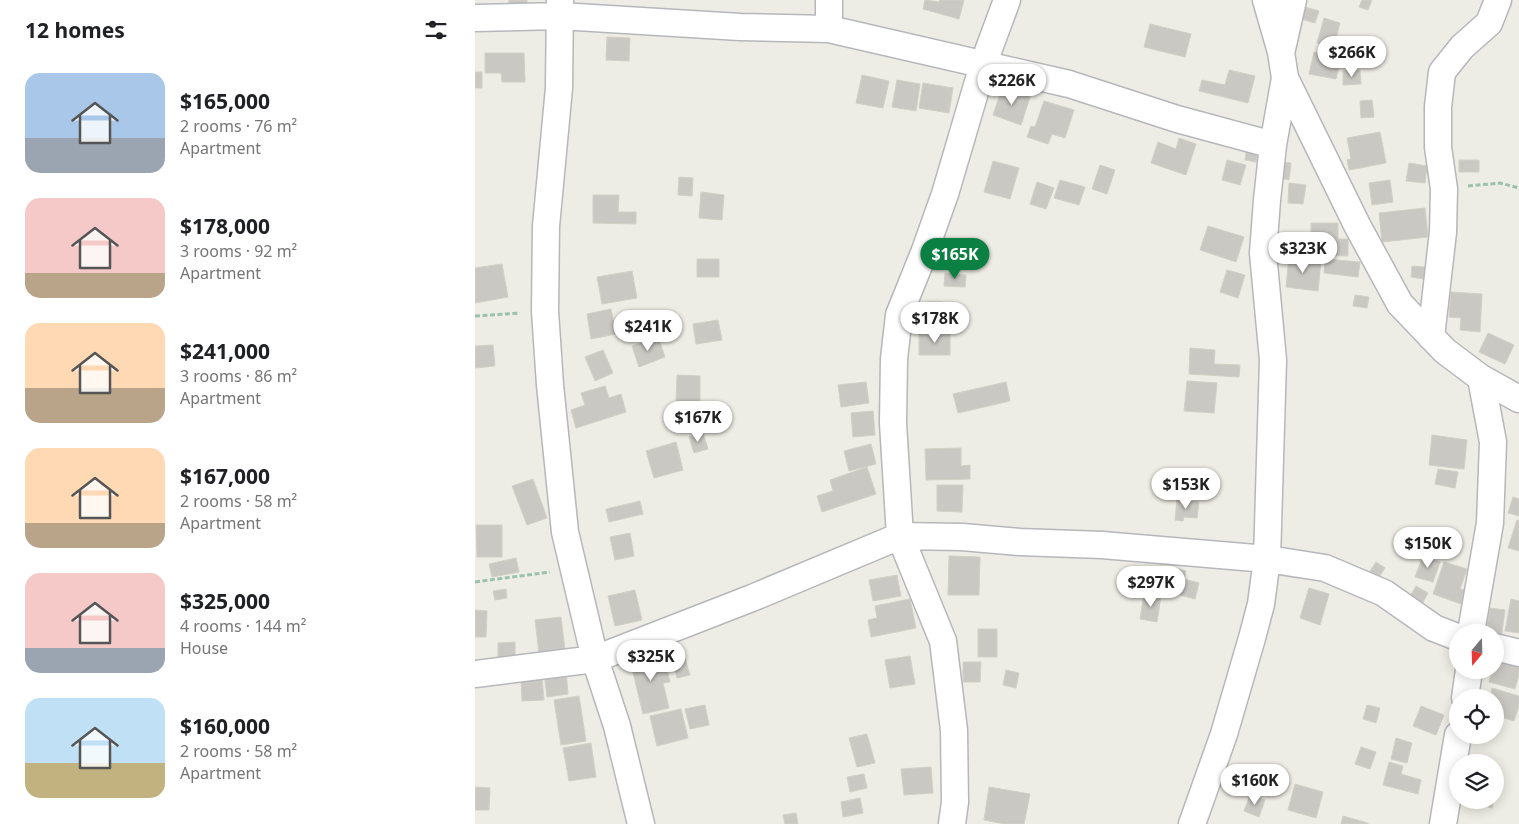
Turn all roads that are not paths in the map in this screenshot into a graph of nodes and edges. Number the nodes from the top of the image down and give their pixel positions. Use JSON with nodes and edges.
{"nodes":[{"id":1,"x":829,"y":0,"type":"edge"},
{"id":2,"x":1007,"y":0,"type":"edge"},
{"id":3,"x":1266,"y":0,"type":"edge"},
{"id":4,"x":1293,"y":0,"type":"edge"},
{"id":5,"x":1498,"y":0,"type":"edge"},
{"id":6,"x":560,"y":8,"type":"edge"},
{"id":7,"x":475,"y":18,"type":"edge"},
{"id":8,"x":829,"y":29,"type":"junction"},
{"id":9,"x":1281,"y":52,"type":"junction"},
{"id":10,"x":983,"y":65,"type":"junction"},
{"id":11,"x":1285,"y":78,"type":"junction"},
{"id":12,"x":1273,"y":145,"type":"junction"},
{"id":13,"x":1431,"y":337,"type":"junction"},
{"id":14,"x":1481,"y":378,"type":"junction"},
{"id":15,"x":1519,"y":399,"type":"edge"},
{"id":16,"x":900,"y":536,"type":"junction"},
{"id":17,"x":1267,"y":559,"type":"junction"},
{"id":18,"x":1472,"y":624,"type":"edge"},
{"id":19,"x":1449,"y":634,"type":"edge"},
{"id":20,"x":1504,"y":649,"type":"edge"},
{"id":21,"x":1519,"y":653,"type":"edge"},
{"id":22,"x":595,"y":659,"type":"junction"},
{"id":23,"x":475,"y":674,"type":"edge"},
{"id":24,"x":1457,"y":744,"type":"edge"},
{"id":25,"x":641,"y":824,"type":"edge"},
{"id":26,"x":951,"y":824,"type":"edge"},
{"id":27,"x":1192,"y":824,"type":"edge"},
{"id":28,"x":1443,"y":824,"type":"edge"}],
"edges":[{"from":1,"to":8,"type":"street"},
{"from":2,"to":10,"type":"street"},
{"from":3,"to":9,"type":"street"},
{"from":4,"to":9,"type":"street"},
{"from":5,"to":13,"type":"street"},
{"from":6,"to":7,"type":"street"},
{"from":6,"to":8,"type":"street"},
{"from":6,"to":22,"type":"street"},
{"from":8,"to":10,"type":"street"},
{"from":9,"to":11,"type":"street"},
{"from":10,"to":12,"type":"street"},
{"from":10,"to":16,"type":"street"},
{"from":11,"to":12,"type":"street"},
{"from":11,"to":13,"type":"street"},
{"from":12,"to":17,"type":"street"},
{"from":13,"to":14,"type":"street"},
{"from":14,"to":15,"type":"street"},
{"from":14,"to":18,"type":"street"},
{"from":16,"to":17,"type":"street"},
{"from":16,"to":22,"type":"street"},
{"from":16,"to":26,"type":"street"},
{"from":17,"to":19,"type":"street"},
{"from":17,"to":27,"type":"street"},
{"from":20,"to":21,"type":"street"},
{"from":22,"to":23,"type":"street"},
{"from":22,"to":25,"type":"street"},
{"from":24,"to":28,"type":"street"}]}
